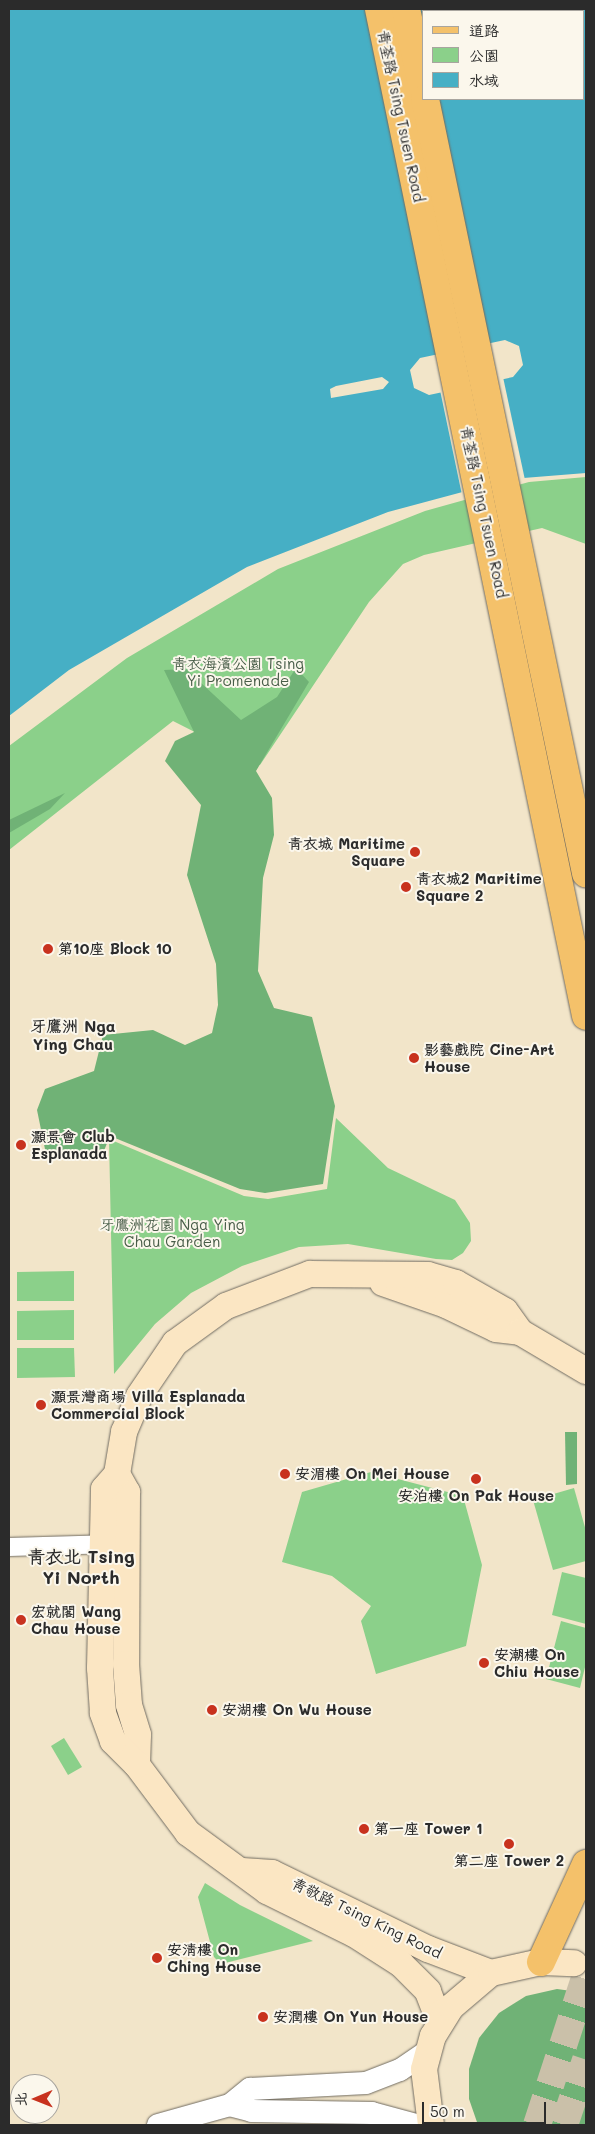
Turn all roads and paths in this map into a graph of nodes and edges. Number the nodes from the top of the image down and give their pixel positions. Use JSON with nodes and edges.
{"nodes":[{"id":1,"x":378,"y":9,"type":"edge"},
{"id":2,"x":406,"y":9,"type":"edge"},
{"id":3,"x":422,"y":85,"type":"edge"},
{"id":4,"x":425,"y":100,"type":"edge"},
{"id":5,"x":586,"y":873,"type":"edge"},
{"id":6,"x":586,"y":1016,"type":"edge"},
{"id":7,"x":586,"y":1371,"type":"edge"},
{"id":8,"x":117,"y":1474,"type":"junction"},
{"id":9,"x":127,"y":1543,"type":"junction"},
{"id":10,"x":100,"y":1544,"type":"junction"},
{"id":11,"x":9,"y":1547,"type":"edge"},
{"id":12,"x":137,"y":1765,"type":"junction"},
{"id":13,"x":586,"y":1864,"type":"edge"},
{"id":14,"x":242,"y":1871,"type":"junction"},
{"id":15,"x":541,"y":1962,"type":"junction"},
{"id":16,"x":574,"y":1964,"type":"dead end"},
{"id":17,"x":491,"y":1973,"type":"junction"},
{"id":18,"x":440,"y":2023,"type":"junction"},
{"id":19,"x":428,"y":2050,"type":"junction"},
{"id":20,"x":230,"y":2105,"type":"junction"},
{"id":21,"x":158,"y":2125,"type":"edge"},
{"id":22,"x":416,"y":2125,"type":"edge"},
{"id":23,"x":431,"y":2125,"type":"edge"}],
"edges":[{"from":1,"to":6,"type":"main road","name":"青荃路 Tsing Tsuen Road"},
{"from":2,"to":3,"type":"main road","name":"青荃路 Tsing Tsuen Road"},
{"from":4,"to":5,"type":"main road","name":"青荃路 Tsing Tsuen Road"},
{"from":7,"to":8,"type":"main road","name":"青敬路 Tsing King Road"},
{"from":8,"to":9,"type":"main road"},
{"from":8,"to":10,"type":"main road","name":"青敬路 Tsing King Road"},
{"from":9,"to":10,"type":"street"},
{"from":9,"to":12,"type":"main road"},
{"from":10,"to":11,"type":"street"},
{"from":10,"to":12,"type":"main road","name":"青敬路 Tsing King Road"},
{"from":12,"to":14,"type":"main road","name":"青敬路 Tsing King Road"},
{"from":13,"to":15,"type":"main road"},
{"from":14,"to":17,"type":"main road","name":"青敬路 Tsing King Road"},
{"from":14,"to":18,"type":"main road","name":"青敬路 Tsing King Road"},
{"from":15,"to":16,"type":"main road"},
{"from":15,"to":17,"type":"main road"},
{"from":17,"to":18,"type":"main road"},
{"from":18,"to":19,"type":"main road"},
{"from":19,"to":20,"type":"street"},
{"from":19,"to":23,"type":"main road"},
{"from":20,"to":21,"type":"street"},
{"from":20,"to":22,"type":"street"}]}
